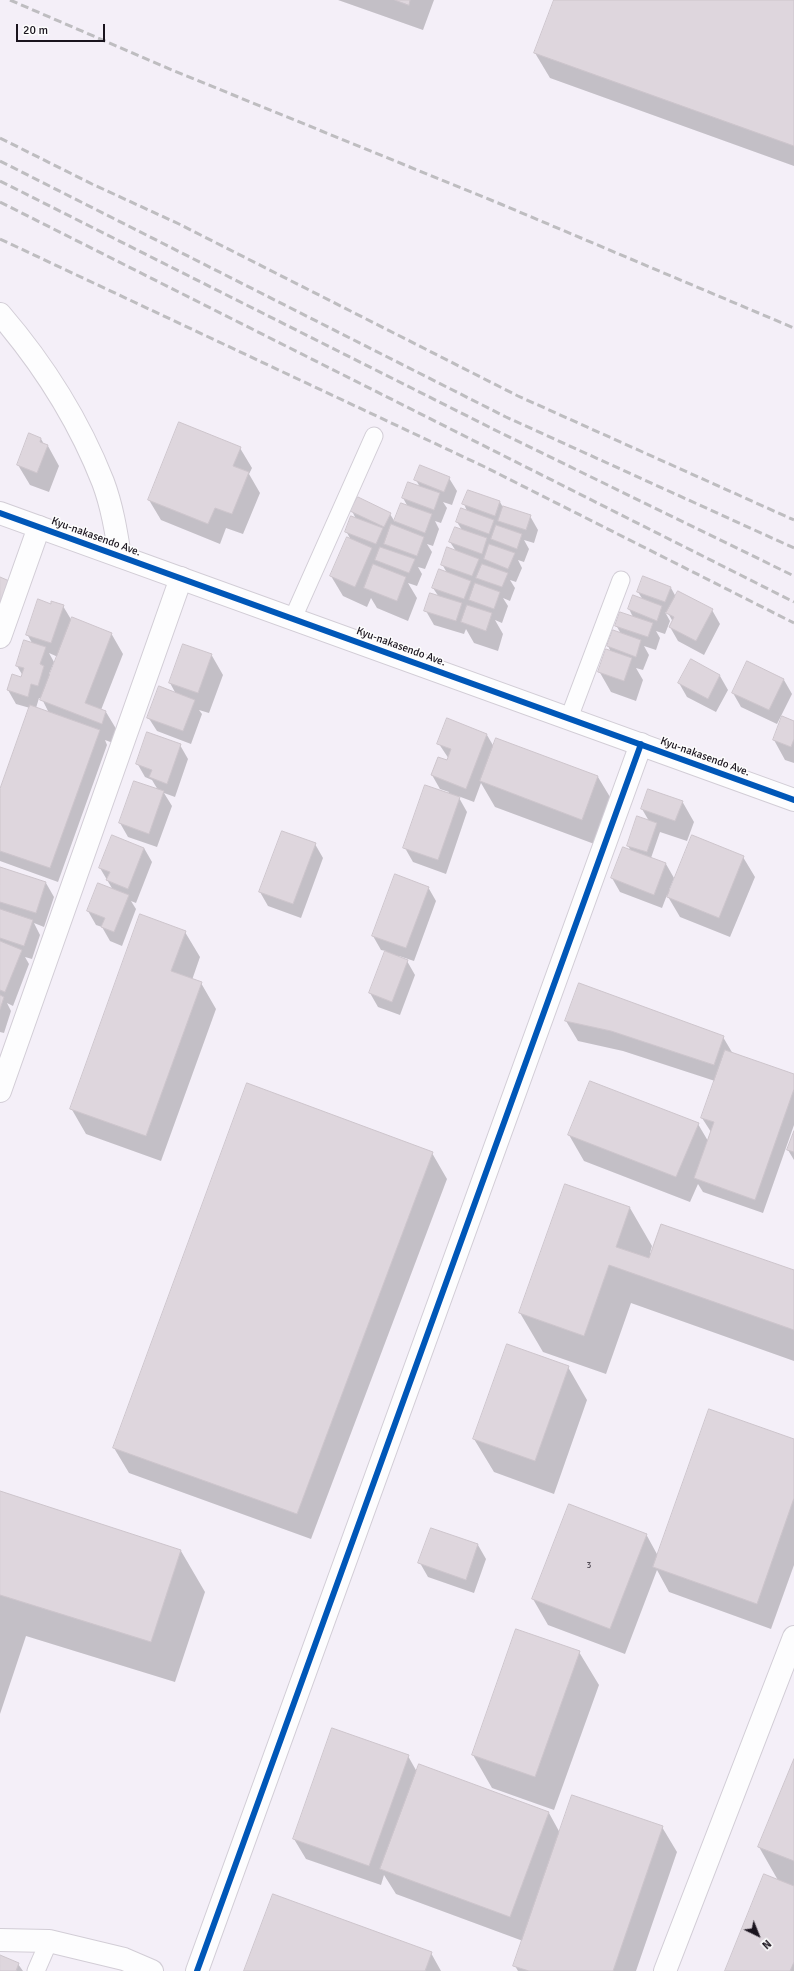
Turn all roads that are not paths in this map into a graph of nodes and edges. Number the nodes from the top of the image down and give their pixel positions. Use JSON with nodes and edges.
{"nodes":[{"id":1,"x":0,"y":314,"type":"edge"},
{"id":2,"x":374,"y":436,"type":"dead end"},
{"id":3,"x":0,"y":513,"type":"edge"},
{"id":4,"x":39,"y":527,"type":"junction"},
{"id":5,"x":120,"y":556,"type":"junction"},
{"id":6,"x":181,"y":578,"type":"junction"},
{"id":7,"x":621,"y":580,"type":"dead end"},
{"id":8,"x":293,"y":618,"type":"junction"},
{"id":9,"x":0,"y":637,"type":"edge"},
{"id":10,"x":569,"y":718,"type":"junction"},
{"id":11,"x":640,"y":744,"type":"junction"},
{"id":12,"x":794,"y":800,"type":"edge"},
{"id":13,"x":8,"y":1041,"type":"edge"},
{"id":14,"x":0,"y":1091,"type":"edge"},
{"id":15,"x":794,"y":1637,"type":"edge"},
{"id":16,"x":0,"y":1940,"type":"edge"},
{"id":17,"x":49,"y":1941,"type":"junction"},
{"id":18,"x":36,"y":1971,"type":"edge"},
{"id":19,"x":152,"y":1971,"type":"edge"},
{"id":20,"x":197,"y":1971,"type":"edge"},
{"id":21,"x":665,"y":1971,"type":"edge"}],
"edges":[{"from":1,"to":5,"type":"street"},
{"from":2,"to":8,"type":"lane"},
{"from":3,"to":4,"type":"street","name":"Kyu-nakasendo Ave."},
{"from":4,"to":5,"type":"street","name":"Kyu-nakasendo Ave."},
{"from":4,"to":9,"type":"street"},
{"from":5,"to":6,"type":"street","name":"Kyu-nakasendo Ave."},
{"from":6,"to":8,"type":"street","name":"Kyu-nakasendo Ave."},
{"from":6,"to":13,"type":"street"},
{"from":7,"to":10,"type":"lane"},
{"from":8,"to":10,"type":"street","name":"Kyu-nakasendo Ave."},
{"from":10,"to":11,"type":"street","name":"Kyu-nakasendo Ave."},
{"from":11,"to":12,"type":"street","name":"Kyu-nakasendo Ave."},
{"from":11,"to":20,"type":"street"},
{"from":13,"to":14,"type":"street"},
{"from":15,"to":21,"type":"street"},
{"from":16,"to":17,"type":"street"},
{"from":17,"to":18,"type":"lane"},
{"from":17,"to":19,"type":"street"}]}
